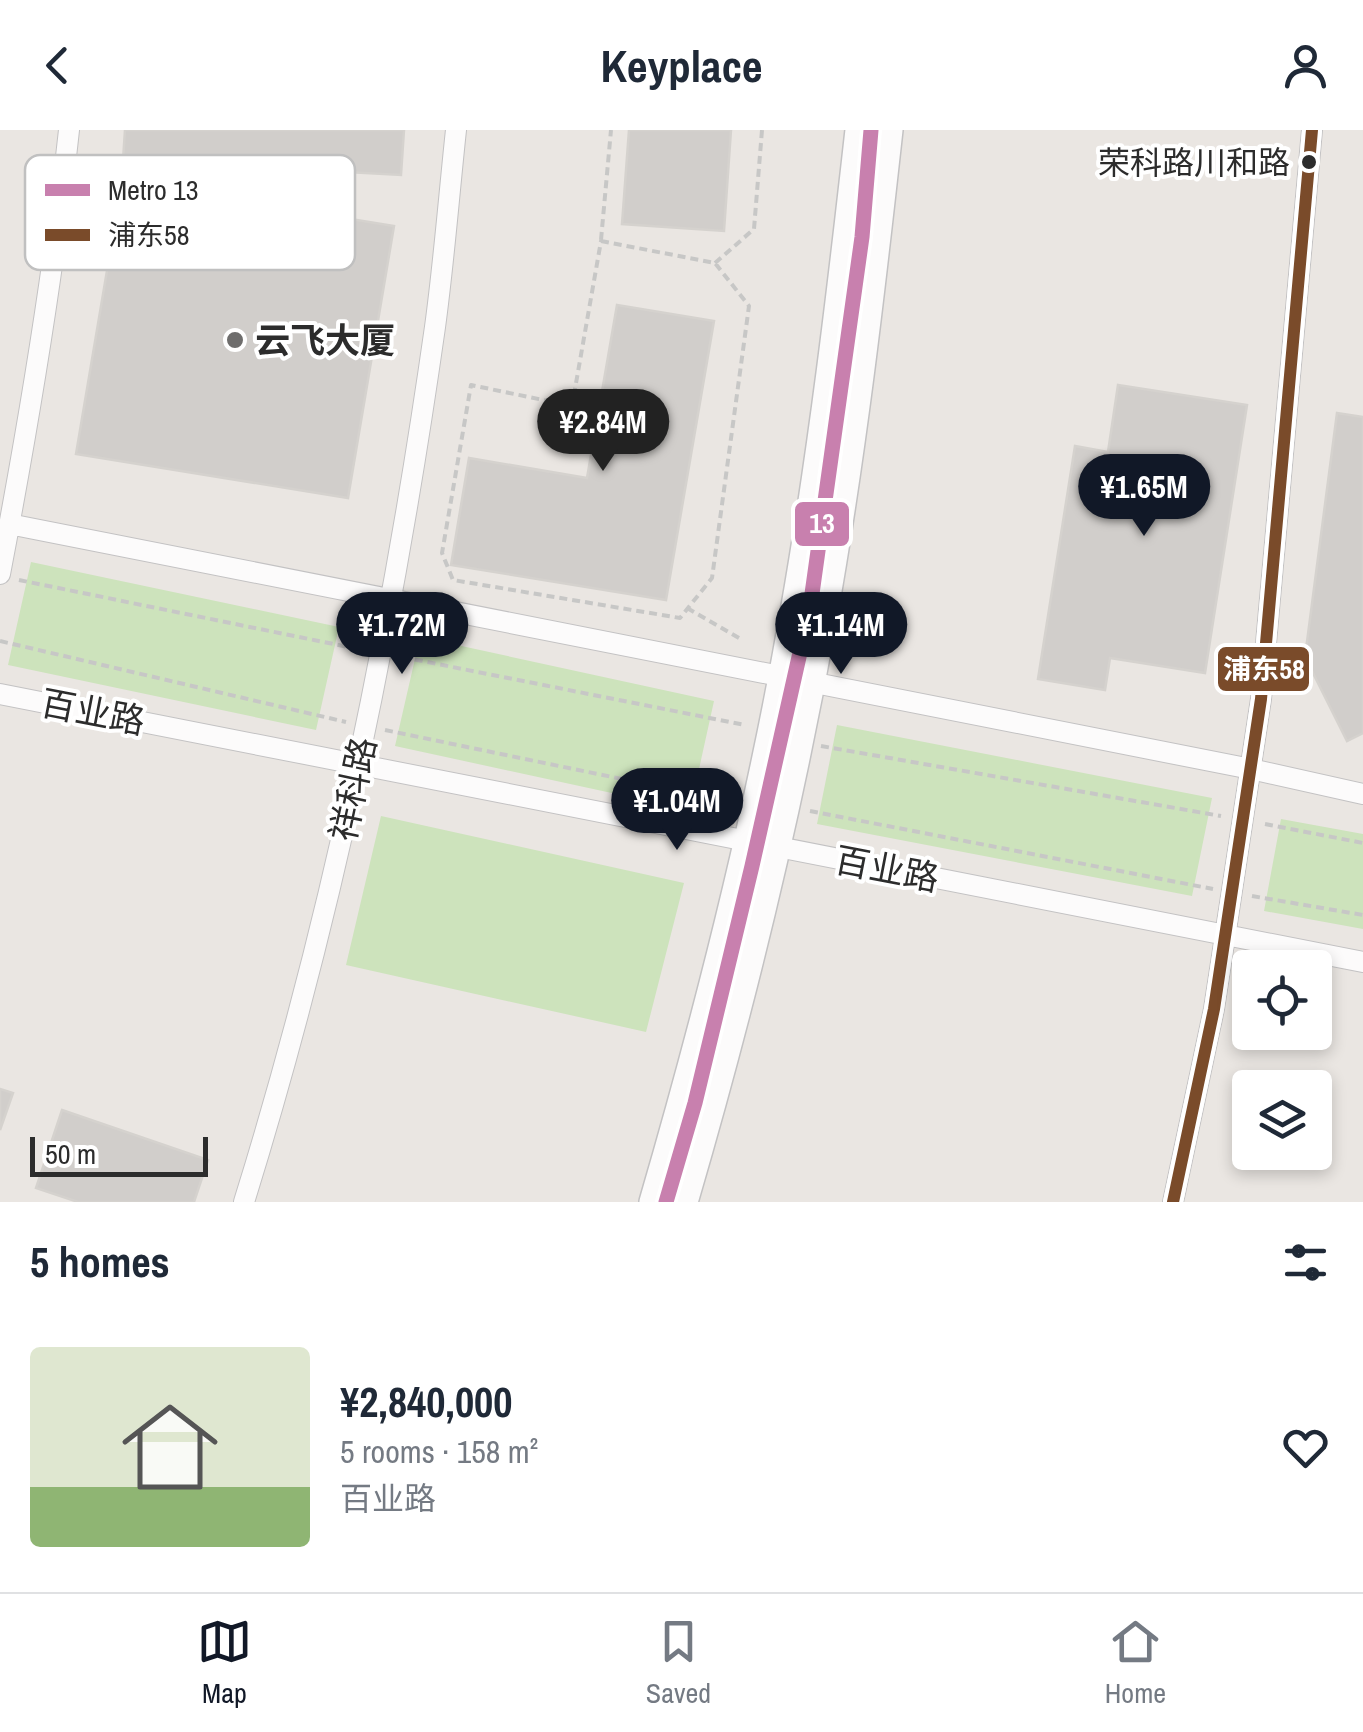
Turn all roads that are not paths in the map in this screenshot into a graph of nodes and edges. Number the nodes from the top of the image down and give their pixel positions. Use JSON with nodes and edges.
{"nodes":[{"id":1,"x":69,"y":130,"type":"edge"},
{"id":2,"x":456,"y":130,"type":"edge"},
{"id":3,"x":858,"y":130,"type":"edge"},
{"id":4,"x":890,"y":130,"type":"edge"},
{"id":5,"x":1312,"y":130,"type":"edge"},
{"id":6,"x":66,"y":155,"type":"edge"},
{"id":7,"x":51,"y":270,"type":"edge"},
{"id":8,"x":10,"y":524,"type":"junction"},
{"id":9,"x":10,"y":577,"type":"edge"},
{"id":10,"x":391,"y":600,"type":"junction"},
{"id":11,"x":780,"y":676,"type":"junction"},
{"id":12,"x":812,"y":682,"type":"junction"},
{"id":13,"x":0,"y":694,"type":"edge"},
{"id":14,"x":358,"y":764,"type":"junction"},
{"id":15,"x":1251,"y":769,"type":"junction"},
{"id":16,"x":1363,"y":794,"type":"edge"},
{"id":17,"x":745,"y":841,"type":"junction"},
{"id":18,"x":776,"y":847,"type":"junction"},
{"id":19,"x":1226,"y":936,"type":"junction"},
{"id":20,"x":1363,"y":962,"type":"edge"},
{"id":21,"x":244,"y":1202,"type":"edge"},
{"id":22,"x":652,"y":1202,"type":"edge"},
{"id":23,"x":685,"y":1202,"type":"edge"},
{"id":24,"x":1173,"y":1202,"type":"edge"}],
"edges":[{"from":1,"to":6,"type":"street"},
{"from":2,"to":10,"type":"street","name":"祥科路"},
{"from":3,"to":11,"type":"street"},
{"from":4,"to":12,"type":"street"},
{"from":5,"to":15,"type":"street"},
{"from":7,"to":8,"type":"street"},
{"from":8,"to":9,"type":"street"},
{"from":8,"to":10,"type":"street"},
{"from":10,"to":11,"type":"street"},
{"from":10,"to":14,"type":"street","name":"祥科路"},
{"from":11,"to":12,"type":"street"},
{"from":11,"to":17,"type":"street"},
{"from":12,"to":15,"type":"street"},
{"from":12,"to":18,"type":"street"},
{"from":13,"to":14,"type":"street","name":"百业路"},
{"from":14,"to":17,"type":"street","name":"百业路"},
{"from":14,"to":21,"type":"street","name":"祥科路"},
{"from":15,"to":16,"type":"street"},
{"from":15,"to":19,"type":"street"},
{"from":17,"to":18,"type":"street","name":"百业路"},
{"from":17,"to":22,"type":"street"},
{"from":18,"to":19,"type":"street","name":"百业路"},
{"from":18,"to":23,"type":"street"},
{"from":19,"to":20,"type":"street","name":"百业路"},
{"from":19,"to":24,"type":"street"}]}
